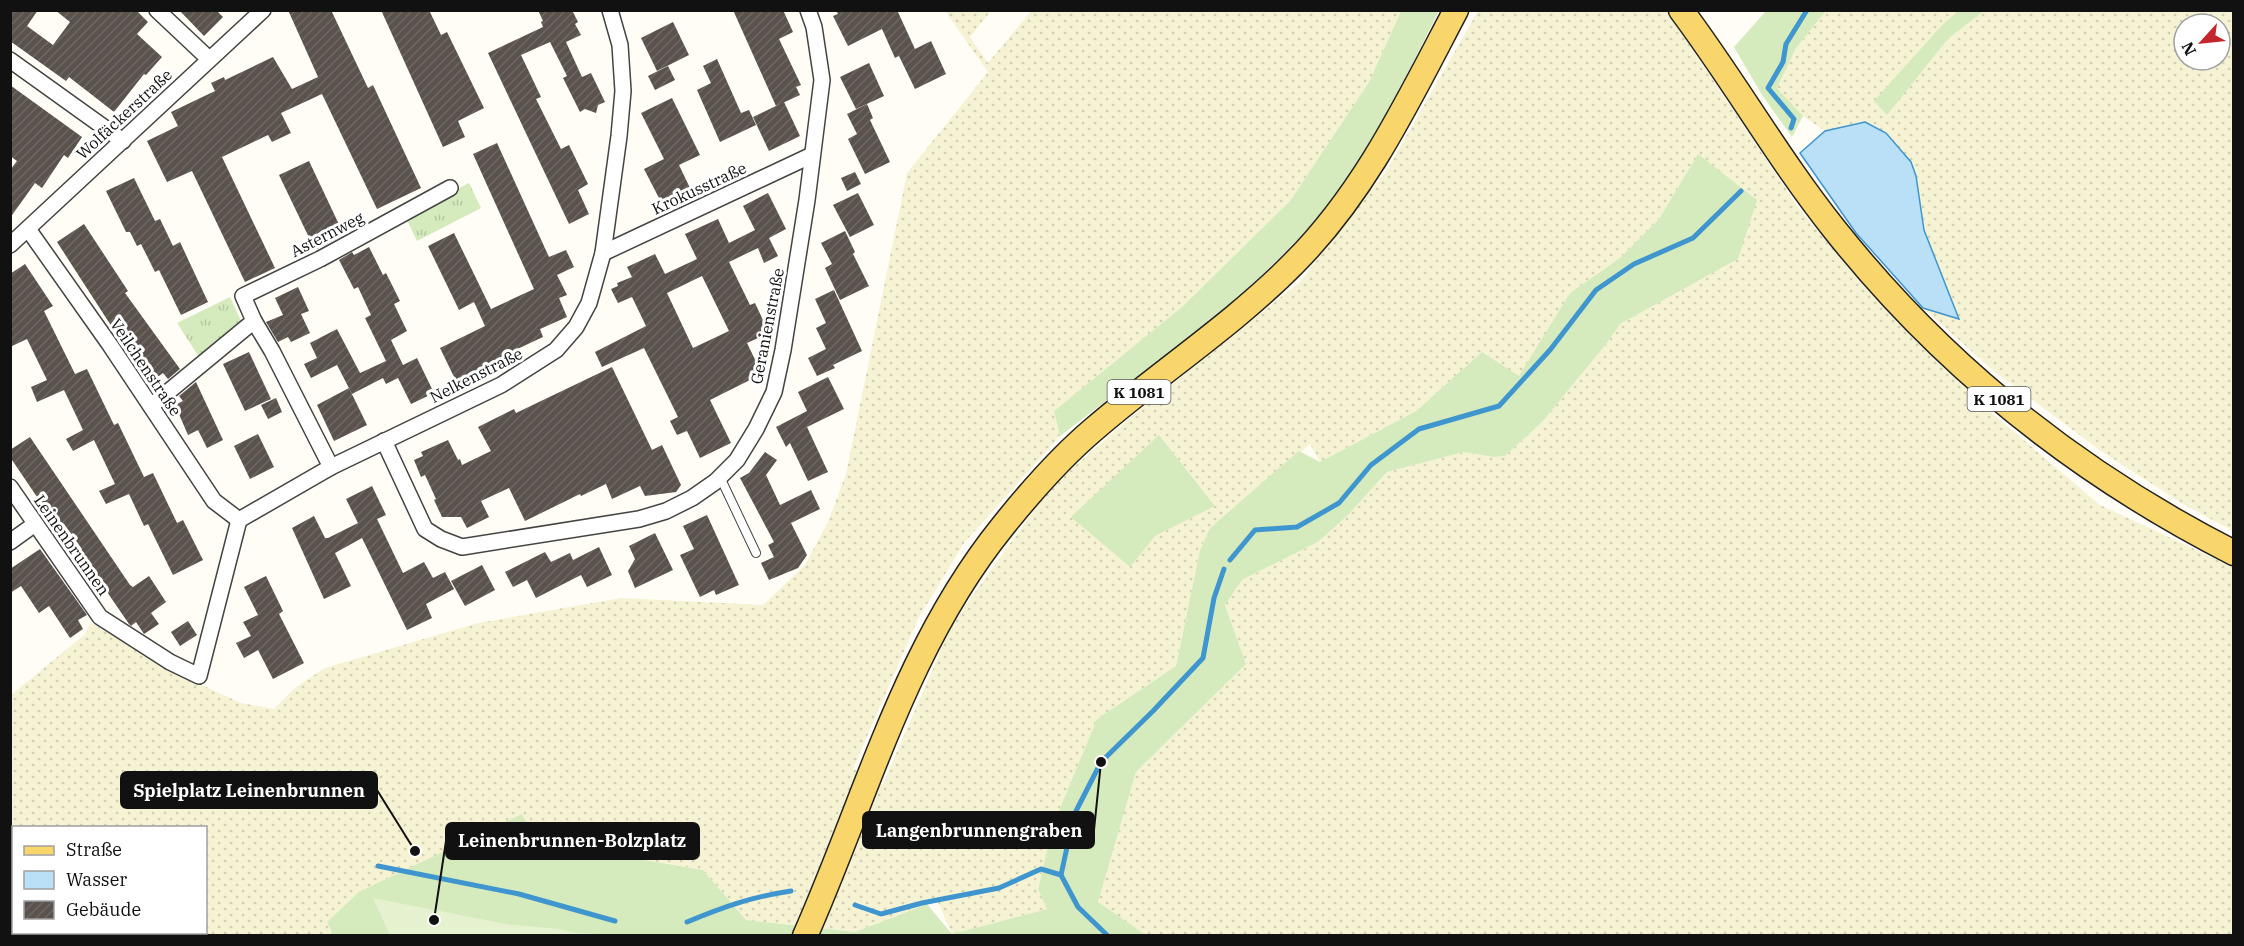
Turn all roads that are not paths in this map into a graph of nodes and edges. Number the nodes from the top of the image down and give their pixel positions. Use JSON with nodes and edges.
{"nodes":[{"id":1,"x":156,"y":10,"type":"edge"},
{"id":2,"x":263,"y":10,"type":"edge"},
{"id":3,"x":610,"y":10,"type":"edge"},
{"id":4,"x":808,"y":10,"type":"edge"},
{"id":5,"x":1456,"y":10,"type":"edge"},
{"id":6,"x":1681,"y":10,"type":"edge"},
{"id":7,"x":208,"y":59,"type":"junction"},
{"id":8,"x":10,"y":60,"type":"edge"},
{"id":9,"x":123,"y":141,"type":"junction"},
{"id":10,"x":812,"y":155,"type":"junction"},
{"id":11,"x":450,"y":188,"type":"dead end"},
{"id":12,"x":28,"y":230,"type":"junction"},
{"id":13,"x":10,"y":245,"type":"edge"},
{"id":14,"x":603,"y":253,"type":"junction"},
{"id":15,"x":254,"y":321,"type":"junction"},
{"id":16,"x":151,"y":406,"type":"junction"},
{"id":17,"x":384,"y":441,"type":"junction"},
{"id":18,"x":331,"y":467,"type":"junction"},
{"id":19,"x":720,"y":477,"type":"junction"},
{"id":20,"x":10,"y":487,"type":"edge"},
{"id":21,"x":239,"y":520,"type":"junction"},
{"id":22,"x":35,"y":524,"type":"junction"},
{"id":23,"x":10,"y":542,"type":"edge"},
{"id":24,"x":756,"y":553,"type":"dead end"},
{"id":25,"x":2234,"y":553,"type":"edge"},
{"id":26,"x":806,"y":936,"type":"edge"}],
"edges":[{"from":1,"to":7,"type":"street"},
{"from":2,"to":7,"type":"street","name":"Wolfäckerstraße"},
{"from":3,"to":14,"type":"street","name":"Nelkenstraße"},
{"from":4,"to":10,"type":"street","name":"Geranienstraße"},
{"from":5,"to":26,"type":"main road","number":"K 1081"},
{"from":6,"to":25,"type":"main road","number":"K 1081"},
{"from":7,"to":9,"type":"street","name":"Wolfäckerstraße"},
{"from":8,"to":9,"type":"street"},
{"from":9,"to":12,"type":"street","name":"Wolfäckerstraße"},
{"from":10,"to":14,"type":"street","name":"Krokusstraße"},
{"from":10,"to":19,"type":"street","name":"Geranienstraße"},
{"from":11,"to":15,"type":"street","name":"Asternweg"},
{"from":12,"to":13,"type":"street","name":"Wolfäckerstraße"},
{"from":12,"to":16,"type":"street","name":"Veilchenstraße"},
{"from":14,"to":17,"type":"street","name":"Nelkenstraße"},
{"from":15,"to":16,"type":"street"},
{"from":15,"to":18,"type":"street","name":"Asternweg"},
{"from":16,"to":21,"type":"street","name":"Veilchenstraße"},
{"from":17,"to":18,"type":"street","name":"Nelkenstraße"},
{"from":17,"to":19,"type":"street","name":"Geranienstraße"},
{"from":18,"to":21,"type":"street","name":"Nelkenstraße"},
{"from":19,"to":24,"type":"lane"},
{"from":20,"to":22,"type":"street","name":"Leinenbrunnen"},
{"from":21,"to":22,"type":"street","name":"Leinenbrunnen"},
{"from":22,"to":23,"type":"street"}]}
